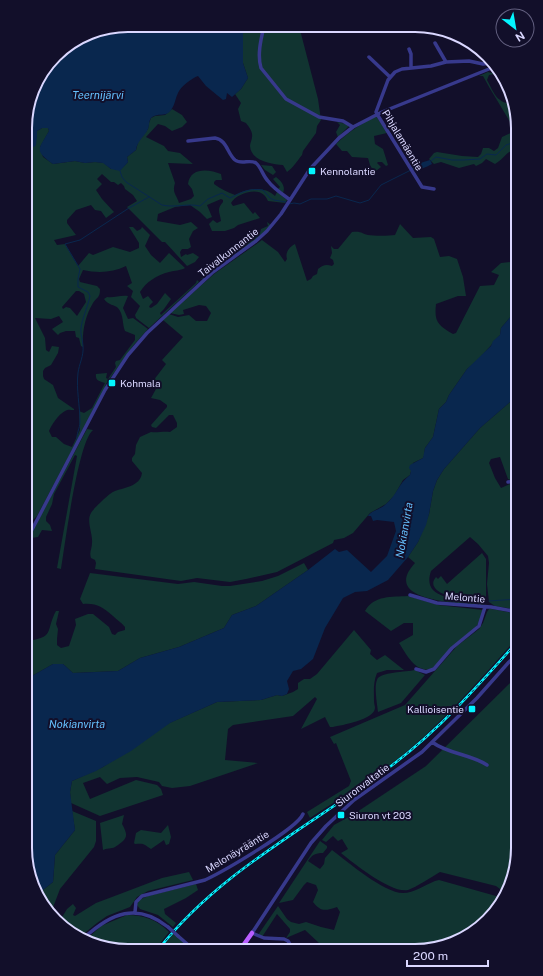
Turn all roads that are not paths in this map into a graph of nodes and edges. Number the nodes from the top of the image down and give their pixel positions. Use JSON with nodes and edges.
{"nodes":[{"id":1,"x":262,"y":32,"type":"edge"},
{"id":2,"x":435,"y":43,"type":"dead end"},
{"id":3,"x":409,"y":49,"type":"dead end"},
{"id":4,"x":369,"y":57,"type":"dead end"},
{"id":5,"x":446,"y":62,"type":"junction"},
{"id":6,"x":486,"y":64,"type":"edge"},
{"id":7,"x":411,"y":67,"type":"junction"},
{"id":8,"x":490,"y":69,"type":"edge"},
{"id":9,"x":390,"y":77,"type":"junction"},
{"id":10,"x":377,"y":114,"type":"junction"},
{"id":11,"x":353,"y":127,"type":"junction"},
{"id":12,"x":188,"y":141,"type":"dead end"},
{"id":13,"x":434,"y":189,"type":"dead end"},
{"id":14,"x":289,"y":199,"type":"junction"},
{"id":15,"x":508,"y":482,"type":"dead end"},
{"id":16,"x":511,"y":482,"type":"edge"},
{"id":17,"x":33,"y":528,"type":"edge"},
{"id":18,"x":410,"y":595,"type":"dead end"},
{"id":19,"x":485,"y":607,"type":"junction"},
{"id":20,"x":511,"y":611,"type":"edge"},
{"id":21,"x":511,"y":660,"type":"edge"},
{"id":22,"x":416,"y":669,"type":"dead end"},
{"id":23,"x":432,"y":742,"type":"junction"},
{"id":24,"x":487,"y":765,"type":"dead end"},
{"id":25,"x":304,"y":814,"type":"dead end"},
{"id":26,"x":135,"y":912,"type":"junction"},
{"id":27,"x":252,"y":933,"type":"junction"},
{"id":28,"x":87,"y":935,"type":"edge"},
{"id":29,"x":187,"y":944,"type":"edge"},
{"id":30,"x":244,"y":944,"type":"edge"},
{"id":31,"x":290,"y":944,"type":"edge"}],
"edges":[{"from":1,"to":11,"type":"street"},
{"from":2,"to":5,"type":"street"},
{"from":3,"to":7,"type":"street"},
{"from":4,"to":9,"type":"street"},
{"from":5,"to":6,"type":"street"},
{"from":5,"to":7,"type":"street"},
{"from":7,"to":9,"type":"street"},
{"from":8,"to":10,"type":"street","name":"Taivalkunnantie"},
{"from":9,"to":10,"type":"street","name":"Pihjalamäentie"},
{"from":10,"to":11,"type":"street","name":"Taivalkunnantie"},
{"from":10,"to":13,"type":"street","name":"Pihjalamäentie"},
{"from":11,"to":14,"type":"street","name":"Taivalkunnantie"},
{"from":12,"to":14,"type":"street"},
{"from":14,"to":17,"type":"street","name":"Taivalkunnantie"},
{"from":15,"to":16,"type":"street"},
{"from":18,"to":19,"type":"street","name":"Melontie"},
{"from":19,"to":20,"type":"street","name":"Melontie"},
{"from":19,"to":22,"type":"street"},
{"from":21,"to":23,"type":"street","name":"Siuronvaltatie"},
{"from":23,"to":24,"type":"street"},
{"from":23,"to":27,"type":"street","name":"Siuronvaltatie"},
{"from":25,"to":26,"type":"street","name":"Melonäyrääntie"},
{"from":26,"to":28,"type":"street"},
{"from":26,"to":29,"type":"street","bridge":true},
{"from":27,"to":30,"type":"main road","name":"Siuronvaltatie"},
{"from":27,"to":31,"type":"street"}]}
